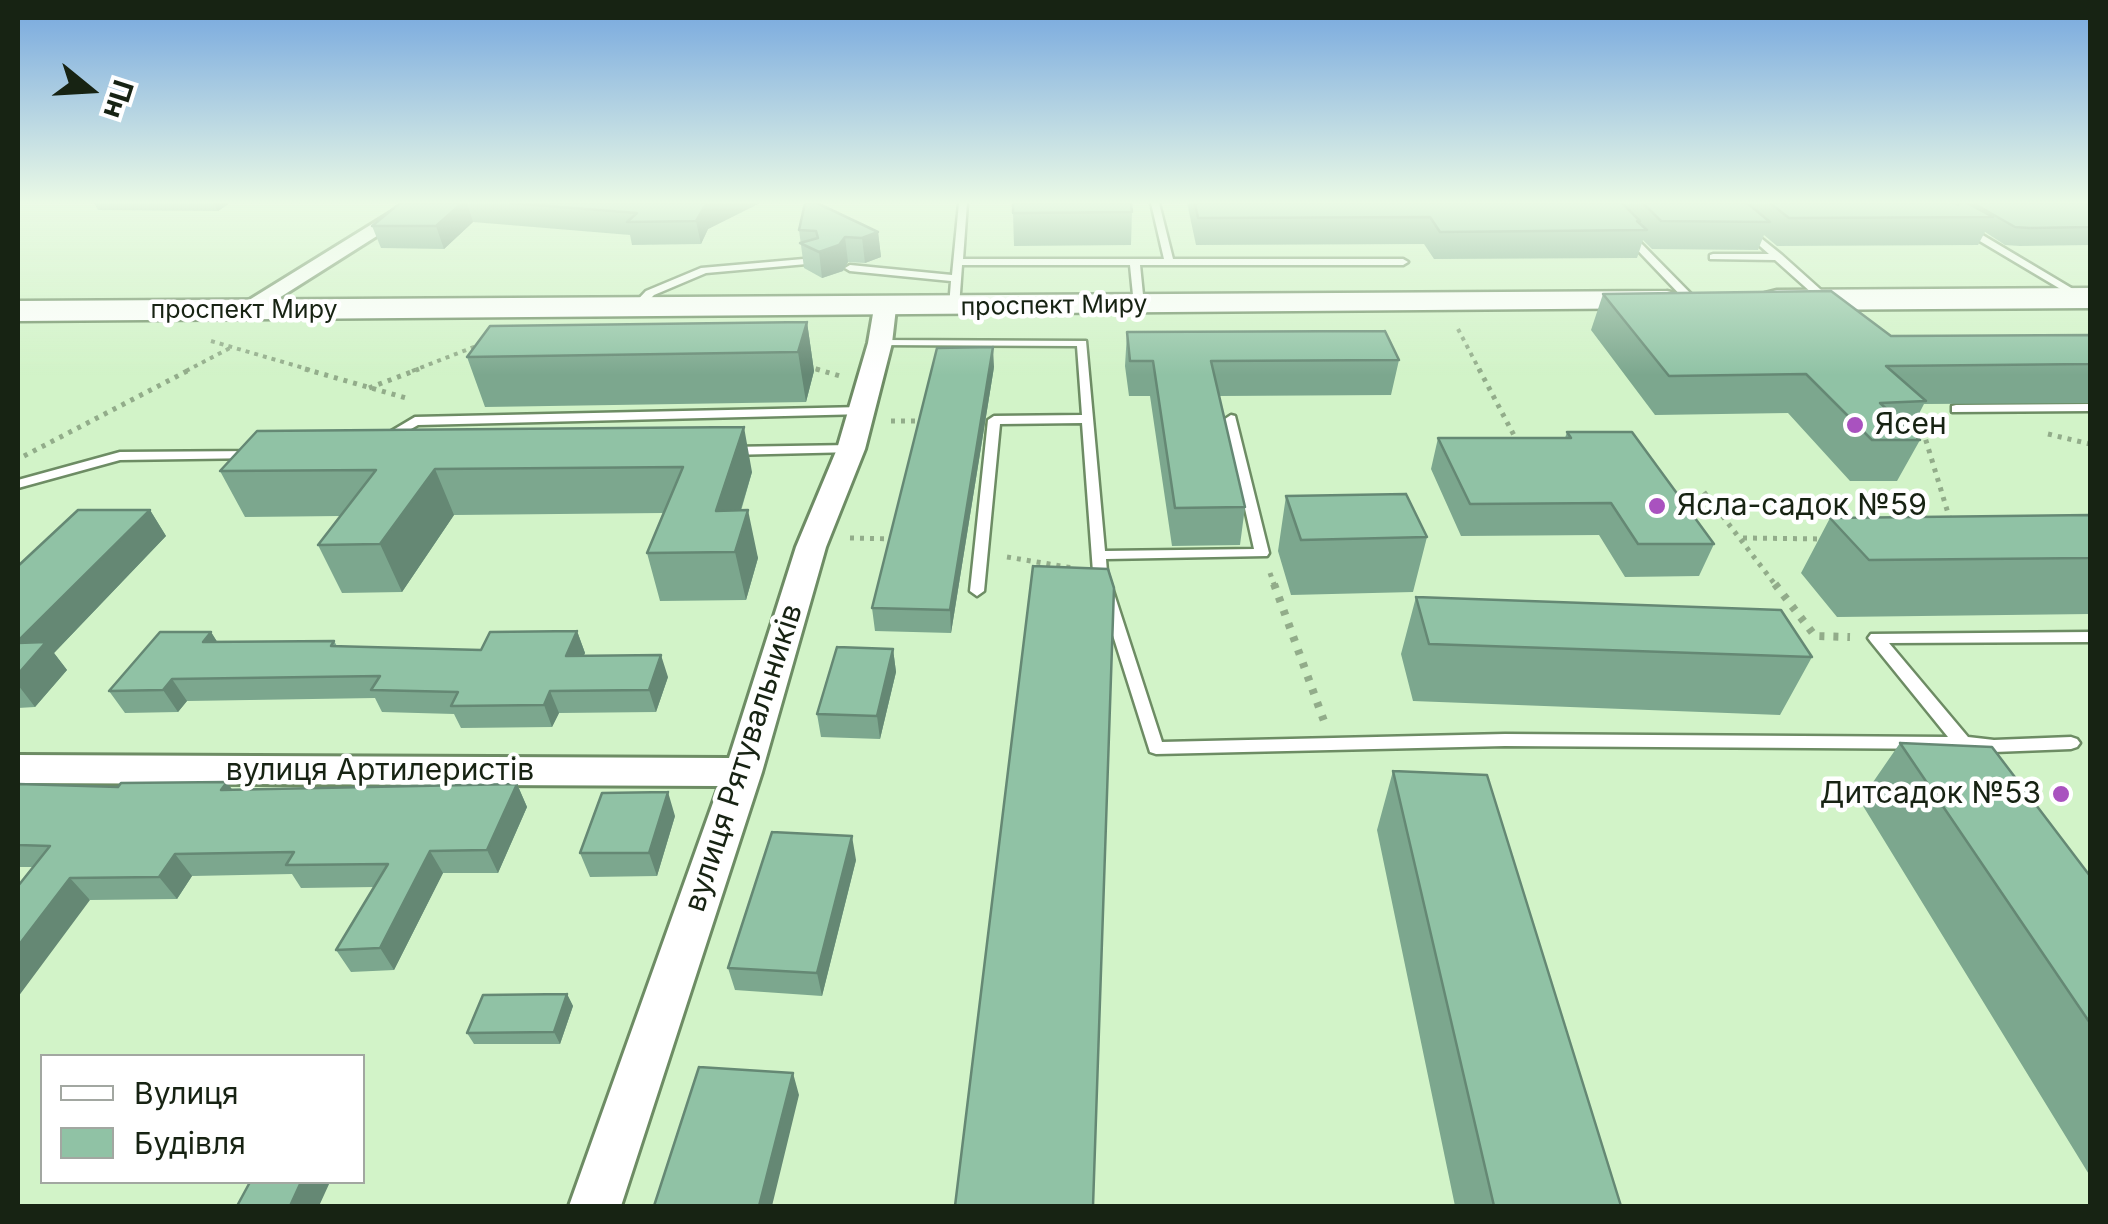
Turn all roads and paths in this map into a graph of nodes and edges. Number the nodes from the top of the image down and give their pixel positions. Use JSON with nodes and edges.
{"nodes":[{"id":1,"x":339,"y":260,"type":"edge"},
{"id":2,"x":1665,"y":260,"type":"edge"},
{"id":3,"x":1780,"y":260,"type":"edge"},
{"id":4,"x":2020,"y":260,"type":"edge"},
{"id":5,"x":816,"y":261,"type":"edge"},
{"id":6,"x":957,"y":262,"type":"joint"},
{"id":7,"x":1134,"y":262,"type":"junction"},
{"id":8,"x":1169,"y":262,"type":"joint"},
{"id":9,"x":1403,"y":262,"type":"dead end"},
{"id":10,"x":850,"y":268,"type":"dead end"},
{"id":11,"x":954,"y":293,"type":"junction"},
{"id":12,"x":2087,"y":298,"type":"edge"},
{"id":13,"x":1721,"y":301,"type":"junction"},
{"id":14,"x":1139,"y":305,"type":"junction"},
{"id":15,"x":1815,"y":306,"type":"junction"},
{"id":16,"x":634,"y":309,"type":"junction"},
{"id":17,"x":18,"y":311,"type":"edge"},
{"id":18,"x":246,"y":325,"type":"junction"},
{"id":19,"x":882,"y":325,"type":"junction"},
{"id":20,"x":1457,"y":328,"type":"dead end"},
{"id":21,"x":486,"y":342,"type":"edge"},
{"id":22,"x":231,"y":347,"type":"junction"},
{"id":23,"x":793,"y":362,"type":"edge"},
{"id":24,"x":368,"y":389,"type":"junction"},
{"id":25,"x":420,"y":402,"type":"dead end"},
{"id":26,"x":2090,"y":408,"type":"edge"},
{"id":27,"x":1917,"y":409,"type":"edge"},
{"id":28,"x":1956,"y":409,"type":"dead end"},
{"id":29,"x":1231,"y":418,"type":"dead end"},
{"id":30,"x":1086,"y":419,"type":"junction"},
{"id":31,"x":994,"y":420,"type":"junction"},
{"id":32,"x":851,"y":423,"type":"junction"},
{"id":33,"x":1518,"y":444,"type":"edge"},
{"id":34,"x":713,"y":451,"type":"edge"},
{"id":35,"x":398,"y":454,"type":"edge"},
{"id":36,"x":265,"y":455,"type":"edge"},
{"id":37,"x":18,"y":459,"type":"edge"},
{"id":38,"x":18,"y":484,"type":"edge"},
{"id":39,"x":1704,"y":492,"type":"dead end"},
{"id":40,"x":814,"y":538,"type":"junction"},
{"id":41,"x":1743,"y":538,"type":"junction"},
{"id":42,"x":912,"y":539,"type":"edge"},
{"id":43,"x":1840,"y":539,"type":"edge"},
{"id":44,"x":1956,"y":540,"type":"edge"},
{"id":45,"x":981,"y":553,"type":"junction"},
{"id":46,"x":1262,"y":553,"type":"junction"},
{"id":47,"x":1099,"y":563,"type":"junction"},
{"id":48,"x":977,"y":590,"type":"dead end"},
{"id":49,"x":2090,"y":636,"type":"edge"},
{"id":50,"x":1876,"y":638,"type":"junction"},
{"id":51,"x":2071,"y":743,"type":"dead end"},
{"id":52,"x":1332,"y":744,"type":"junction"},
{"id":53,"x":1969,"y":751,"type":"junction"},
{"id":54,"x":18,"y":769,"type":"edge"},
{"id":55,"x":743,"y":772,"type":"junction"},
{"id":56,"x":595,"y":1206,"type":"edge"}],
"edges":[{"from":1,"to":18,"type":"street"},
{"from":2,"to":13,"type":"lane"},
{"from":3,"to":15,"type":"lane"},
{"from":4,"to":12,"type":"lane"},
{"from":5,"to":16,"type":"lane"},
{"from":6,"to":7,"type":"lane"},
{"from":6,"to":11,"type":"lane"},
{"from":7,"to":8,"type":"lane"},
{"from":7,"to":14,"type":"lane"},
{"from":8,"to":9,"type":"lane"},
{"from":10,"to":11,"type":"lane"},
{"from":11,"to":14,"type":"main road","name":"проспект Миру"},
{"from":11,"to":19,"type":"main road","name":"проспект Миру"},
{"from":12,"to":15,"type":"main road","name":"проспект Миру"},
{"from":13,"to":14,"type":"main road","name":"проспект Миру"},
{"from":13,"to":15,"type":"main road","name":"проспект Миру"},
{"from":16,"to":18,"type":"main road","name":"проспект Миру"},
{"from":16,"to":19,"type":"main road","name":"проспект Миру"},
{"from":17,"to":18,"type":"main road","name":"проспект Миру"},
{"from":18,"to":22,"type":"path"},
{"from":19,"to":30,"type":"lane"},
{"from":19,"to":32,"type":"street","name":"вулиця Рятувальників"},
{"from":20,"to":33,"type":"path"},
{"from":21,"to":24,"type":"path"},
{"from":22,"to":24,"type":"path"},
{"from":22,"to":37,"type":"path"},
{"from":23,"to":32,"type":"path"},
{"from":24,"to":25,"type":"path"},
{"from":26,"to":28,"type":"lane"},
{"from":27,"to":44,"type":"path"},
{"from":29,"to":46,"type":"lane"},
{"from":30,"to":31,"type":"lane"},
{"from":30,"to":47,"type":"lane"},
{"from":31,"to":32,"type":"path"},
{"from":31,"to":45,"type":"lane"},
{"from":32,"to":34,"type":"lane"},
{"from":32,"to":35,"type":"lane"},
{"from":32,"to":40,"type":"street","name":"вулиця Рятувальників"},
{"from":36,"to":38,"type":"lane"},
{"from":39,"to":41,"type":"path"},
{"from":40,"to":42,"type":"path"},
{"from":40,"to":55,"type":"street","name":"вулиця Рятувальників"},
{"from":41,"to":43,"type":"path"},
{"from":41,"to":50,"type":"path"},
{"from":45,"to":47,"type":"path"},
{"from":45,"to":48,"type":"lane"},
{"from":46,"to":47,"type":"lane"},
{"from":46,"to":52,"type":"path"},
{"from":47,"to":52,"type":"lane"},
{"from":49,"to":50,"type":"lane"},
{"from":50,"to":53,"type":"lane"},
{"from":51,"to":53,"type":"lane"},
{"from":52,"to":53,"type":"lane"},
{"from":54,"to":55,"type":"street","name":"вулиця Артилеристів"},
{"from":55,"to":56,"type":"street","name":"вулиця Рятувальників"}]}
